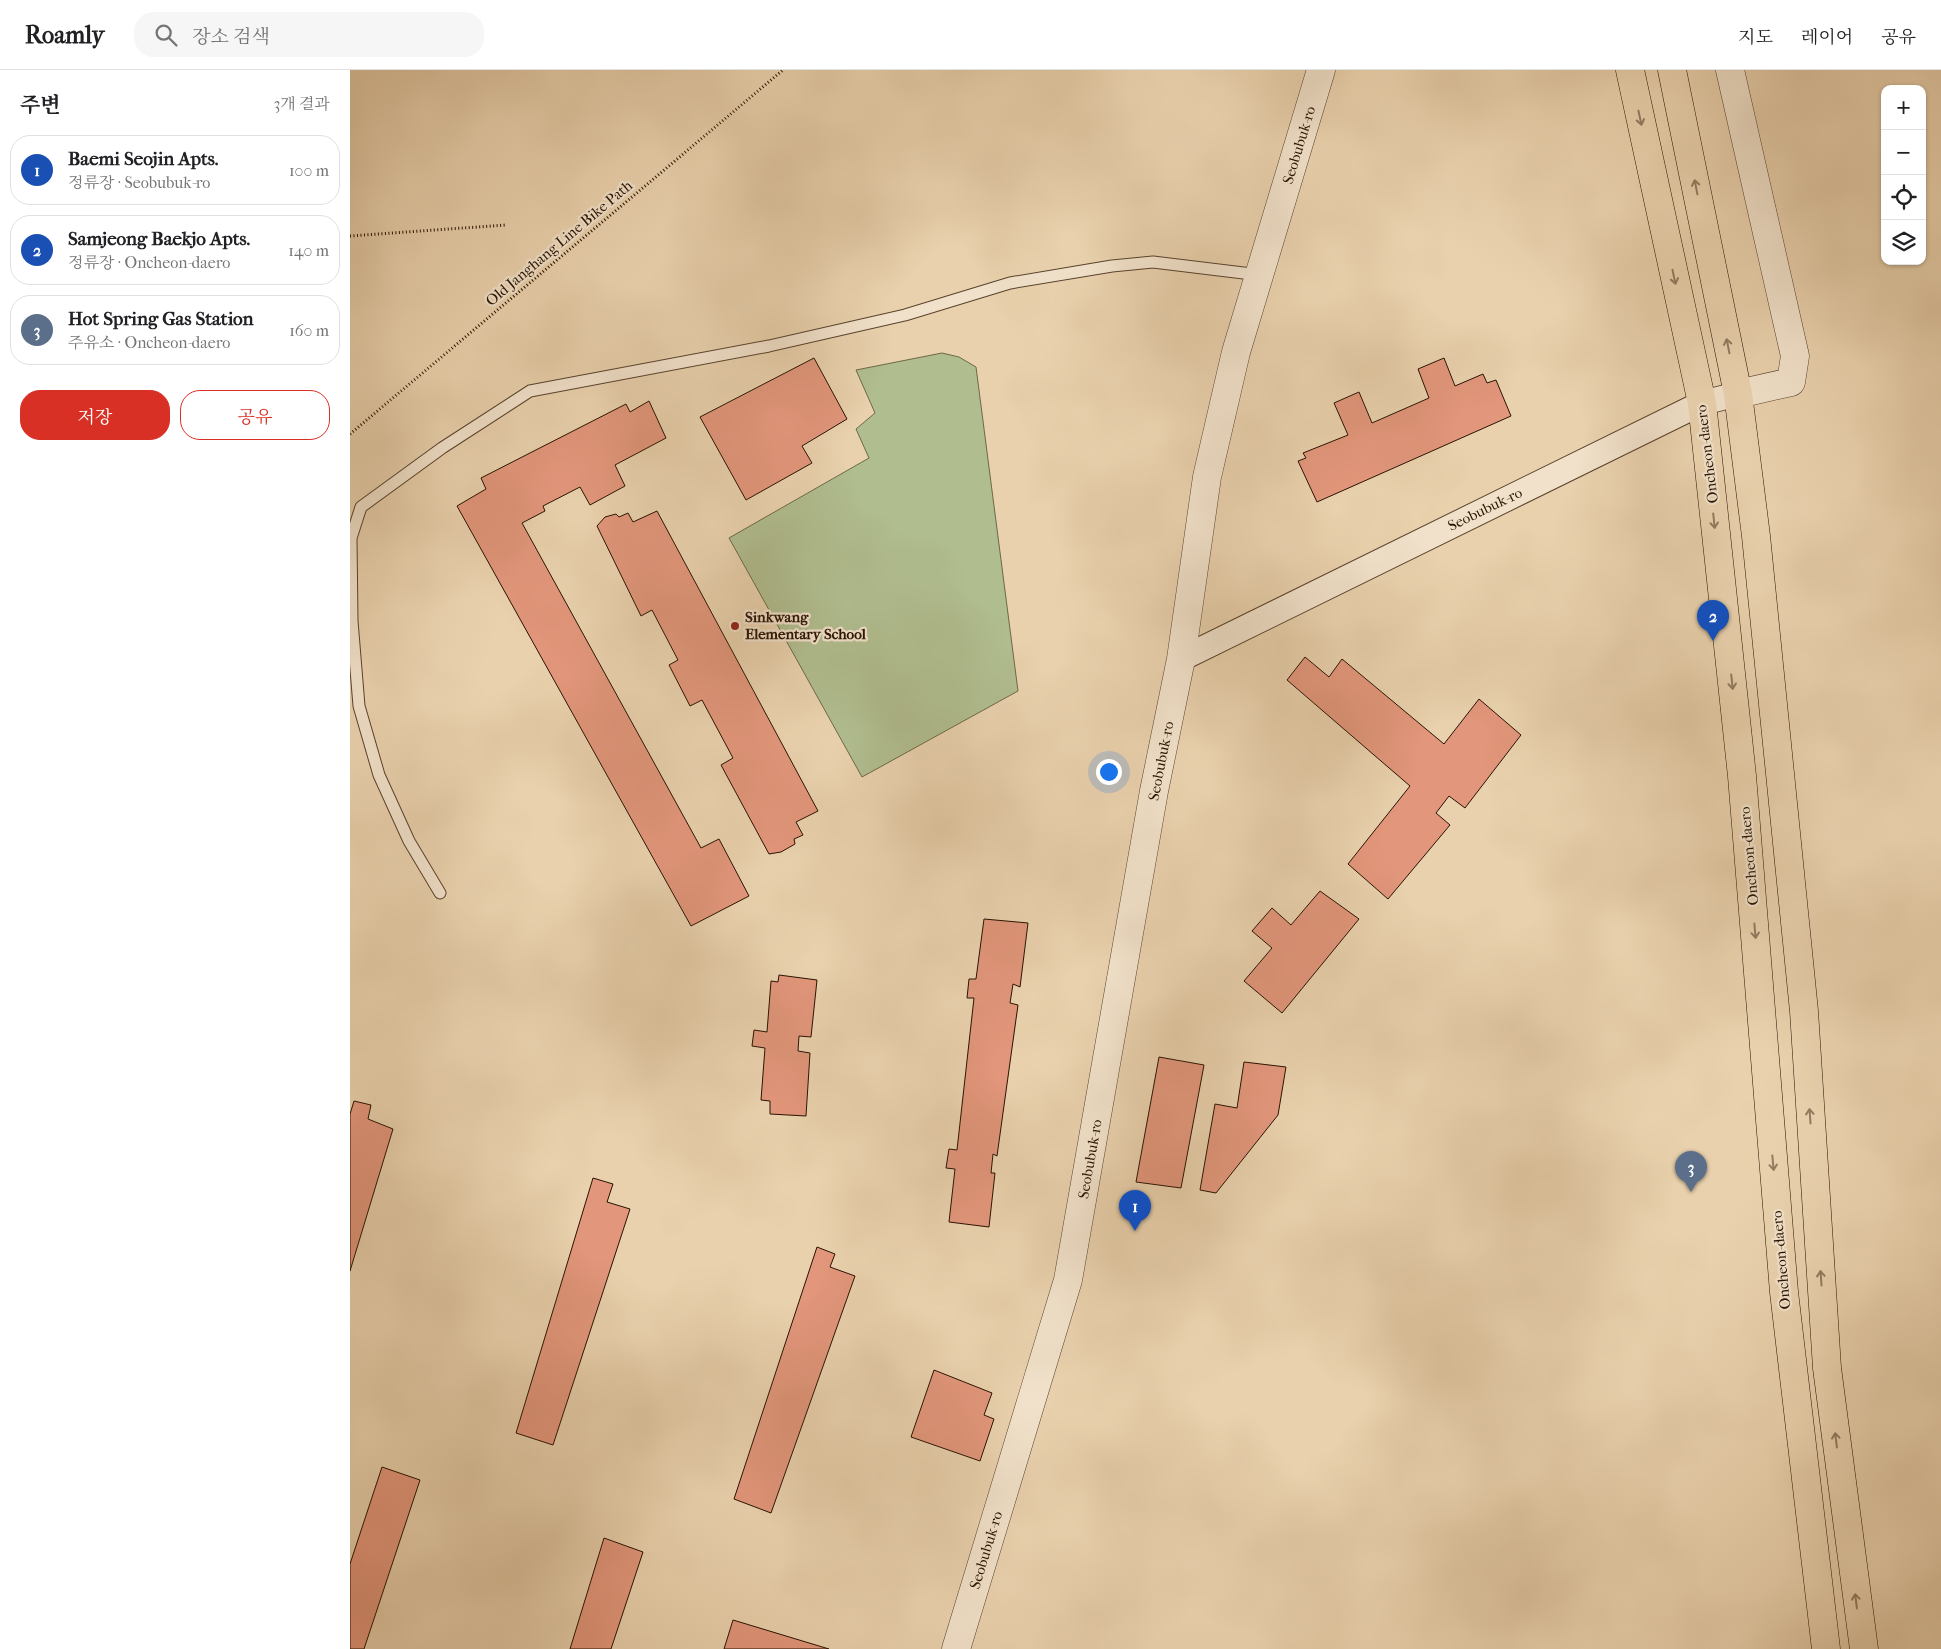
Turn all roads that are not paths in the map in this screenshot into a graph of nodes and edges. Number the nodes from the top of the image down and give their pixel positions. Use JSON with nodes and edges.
{"nodes":[{"id":1,"x":1321,"y":70,"type":"edge"},
{"id":2,"x":1630,"y":70,"type":"edge"},
{"id":3,"x":1672,"y":70,"type":"edge"},
{"id":4,"x":1730,"y":70,"type":"edge"},
{"id":5,"x":1260,"y":275,"type":"junction"},
{"id":6,"x":1738,"y":394,"type":"junction"},
{"id":7,"x":1702,"y":403,"type":"junction"},
{"id":8,"x":1180,"y":659,"type":"junction"},
{"id":9,"x":440,"y":893,"type":"dead end"},
{"id":10,"x":956,"y":1649,"type":"edge"},
{"id":11,"x":1826,"y":1649,"type":"edge"},
{"id":12,"x":1864,"y":1649,"type":"edge"}],
"edges":[{"from":1,"to":5,"type":"street","name":"Seobubuk-ro"},
{"from":2,"to":7,"type":"main road","name":"Oncheon-daero","one_way":true},
{"from":6,"to":3,"type":"main road","one_way":true},
{"from":4,"to":6,"type":"street"},
{"from":5,"to":8,"type":"street","name":"Seobubuk-ro"},
{"from":5,"to":9,"type":"lane"},
{"from":6,"to":7,"type":"street","name":"Seobubuk-ro"},
{"from":12,"to":6,"type":"main road","one_way":true},
{"from":7,"to":8,"type":"street","name":"Seobubuk-ro"},
{"from":7,"to":11,"type":"main road","name":"Oncheon-daero","one_way":true},
{"from":8,"to":10,"type":"street","name":"Seobubuk-ro"}]}
